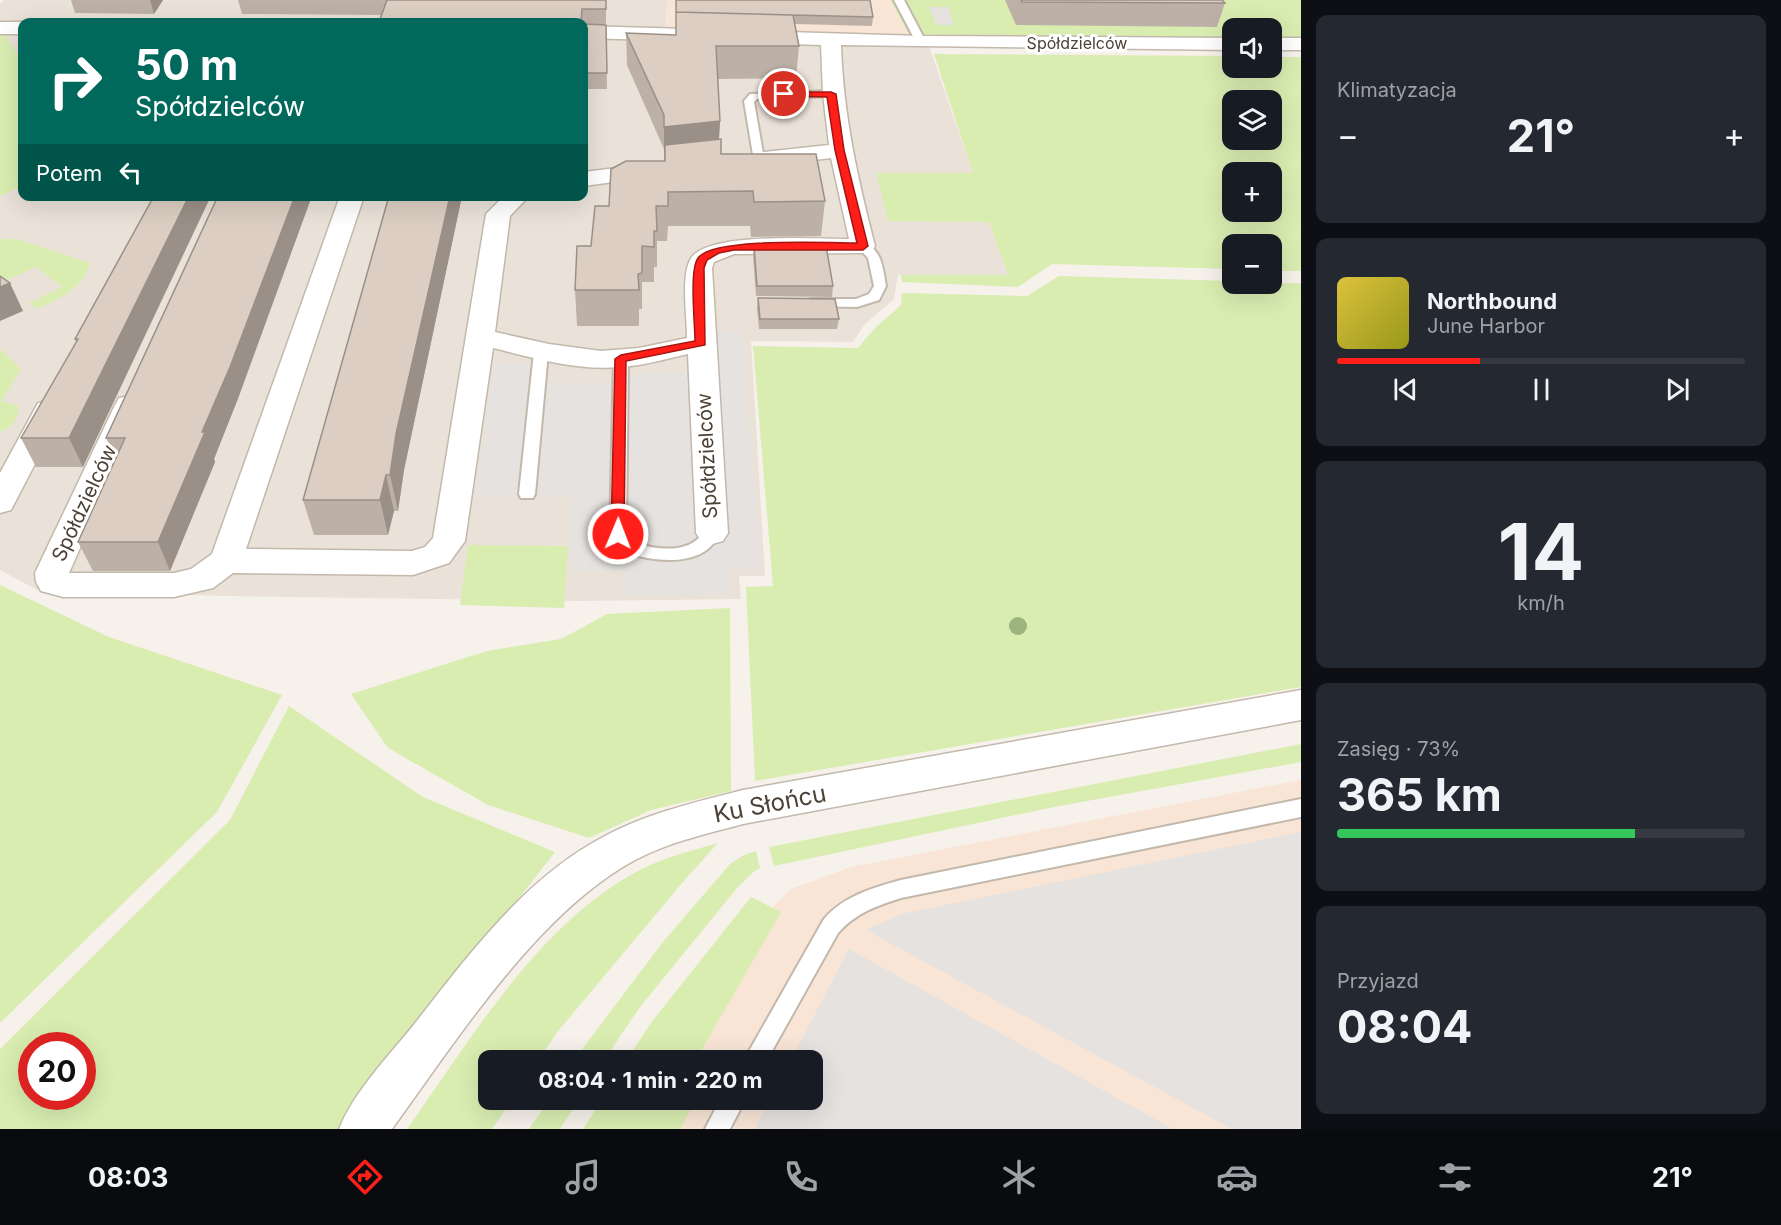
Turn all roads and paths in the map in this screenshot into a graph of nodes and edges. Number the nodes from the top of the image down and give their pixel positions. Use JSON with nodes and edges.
{"nodes":[{"id":1,"x":899,"y":0,"type":"edge"},
{"id":2,"x":0,"y":28,"type":"edge"},
{"id":3,"x":18,"y":28,"type":"edge"},
{"id":4,"x":588,"y":32,"type":"edge"},
{"id":5,"x":831,"y":40,"type":"junction"},
{"id":6,"x":921,"y":42,"type":"junction"},
{"id":7,"x":1222,"y":44,"type":"edge"},
{"id":8,"x":1282,"y":44,"type":"edge"},
{"id":9,"x":1301,"y":44,"type":"edge"},
{"id":10,"x":831,"y":94,"type":"junction"},
{"id":11,"x":840,"y":150,"type":"junction"},
{"id":12,"x":747,"y":161,"type":"joint"},
{"id":13,"x":679,"y":168,"type":"edge"},
{"id":14,"x":588,"y":179,"type":"edge"},
{"id":15,"x":350,"y":201,"type":"edge"},
{"id":16,"x":512,"y":201,"type":"edge"},
{"id":17,"x":863,"y":246,"type":"junction"},
{"id":18,"x":801,"y":303,"type":"edge"},
{"id":19,"x":481,"y":337,"type":"junction"},
{"id":20,"x":701,"y":343,"type":"junction"},
{"id":21,"x":541,"y":352,"type":"junction"},
{"id":22,"x":621,"y":359,"type":"junction"},
{"id":23,"x":141,"y":379,"type":"edge"},
{"id":24,"x":59,"y":388,"type":"edge"},
{"id":25,"x":527,"y":494,"type":"dead end"},
{"id":26,"x":0,"y":502,"type":"edge"},
{"id":27,"x":712,"y":533,"type":"joint"},
{"id":28,"x":226,"y":561,"type":"junction"},
{"id":29,"x":1301,"y":705,"type":"edge"},
{"id":30,"x":1301,"y":808,"type":"edge"},
{"id":31,"x":761,"y":1050,"type":"edge"},
{"id":32,"x":727,"y":1110,"type":"edge"},
{"id":33,"x":363,"y":1129,"type":"edge"},
{"id":34,"x":717,"y":1129,"type":"edge"}],
"edges":[{"from":1,"to":6,"type":"lane"},
{"from":2,"to":3,"type":"street"},
{"from":4,"to":5,"type":"street","name":"Spółdzielców"},
{"from":5,"to":6,"type":"street","name":"Spółdzielców"},
{"from":5,"to":10,"type":"street"},
{"from":6,"to":7,"type":"street","name":"Spółdzielców"},
{"from":8,"to":9,"type":"street"},
{"from":10,"to":11,"type":"street"},
{"from":10,"to":12,"type":"lane"},
{"from":11,"to":12,"type":"street"},
{"from":11,"to":17,"type":"street"},
{"from":13,"to":14,"type":"street"},
{"from":15,"to":28,"type":"street"},
{"from":16,"to":19,"type":"street"},
{"from":17,"to":18,"type":"lane"},
{"from":17,"to":20,"type":"street","name":"Spółdzielców"},
{"from":19,"to":21,"type":"street"},
{"from":19,"to":28,"type":"street"},
{"from":20,"to":22,"type":"street"},
{"from":20,"to":27,"type":"street","name":"Spółdzielców"},
{"from":21,"to":22,"type":"street"},
{"from":21,"to":25,"type":"lane"},
{"from":22,"to":27,"type":"lane","name":"Spółdzielców"},
{"from":23,"to":28,"type":"street","name":"Spółdzielców"},
{"from":24,"to":26,"type":"street"},
{"from":29,"to":33,"type":"street","name":"Ku Słońcu"},
{"from":30,"to":31,"type":"lane"},
{"from":32,"to":34,"type":"lane"}]}
